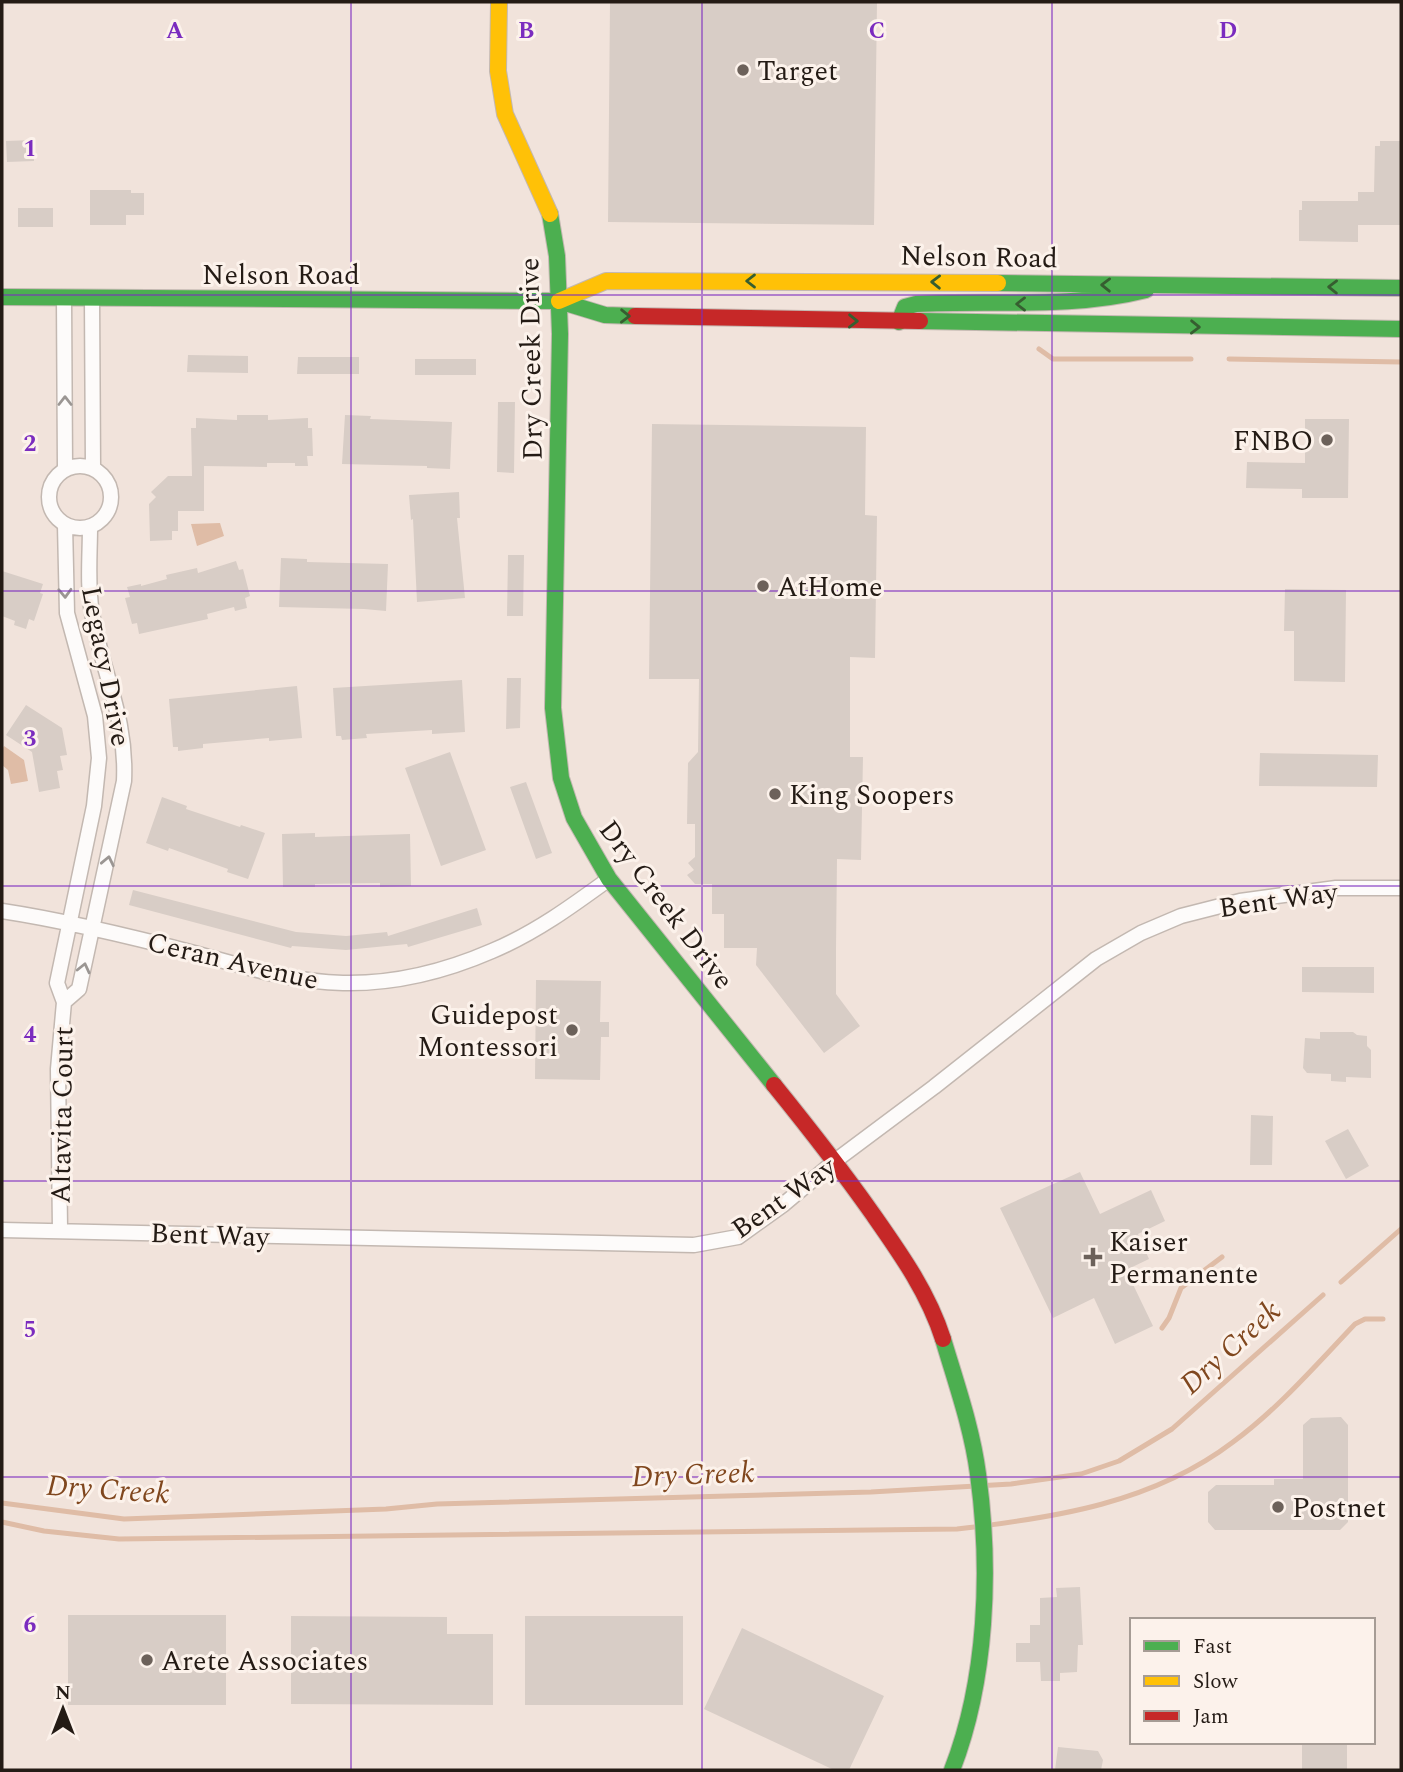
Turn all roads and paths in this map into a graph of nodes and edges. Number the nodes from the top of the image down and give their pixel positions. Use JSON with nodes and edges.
{"nodes":[{"id":1,"x":499,"y":2,"type":"edge"},
{"id":2,"x":1160,"y":286,"type":"junction"},
{"id":3,"x":1401,"y":288,"type":"edge"},
{"id":4,"x":2,"y":297,"type":"edge"},
{"id":5,"x":64,"y":298,"type":"junction"},
{"id":6,"x":92,"y":299,"type":"junction"},
{"id":7,"x":559,"y":301,"type":"junction"},
{"id":8,"x":899,"y":322,"type":"junction"},
{"id":9,"x":1401,"y":329,"type":"edge"},
{"id":10,"x":93,"y":468,"type":"junction"},
{"id":11,"x":65,"y":469,"type":"junction"},
{"id":12,"x":65,"y":525,"type":"junction"},
{"id":13,"x":90,"y":527,"type":"junction"},
{"id":14,"x":609,"y":879,"type":"junction"},
{"id":15,"x":1401,"y":888,"type":"edge"},
{"id":16,"x":2,"y":911,"type":"edge"},
{"id":17,"x":69,"y":922,"type":"junction"},
{"id":18,"x":93,"y":928,"type":"junction"},
{"id":19,"x":64,"y":1002,"type":"junction"},
{"id":20,"x":835,"y":1161,"type":"junction"},
{"id":21,"x":60,"y":1229,"type":"junction"},
{"id":22,"x":2,"y":1230,"type":"edge"},
{"id":23,"x":952,"y":1770,"type":"edge"}],
"edges":[{"from":1,"to":7,"type":"main road","name":"Dry Creek Drive"},
{"from":3,"to":2,"type":"main road","name":"Nelson Road","one_way":true},
{"from":2,"to":7,"type":"main road","name":"Nelson Road","one_way":true},
{"from":2,"to":8,"type":"main road","one_way":true},
{"from":4,"to":5,"type":"main road","name":"Nelson Road"},
{"from":5,"to":6,"type":"main road","name":"Nelson Road"},
{"from":11,"to":5,"type":"street","one_way":true},
{"from":6,"to":7,"type":"main road","name":"Nelson Road"},
{"from":6,"to":10,"type":"street"},
{"from":7,"to":8,"type":"main road","name":"Nelson Road","one_way":true},
{"from":7,"to":14,"type":"main road","name":"Dry Creek Drive"},
{"from":8,"to":9,"type":"main road","name":"Nelson Road","one_way":true},
{"from":10,"to":11,"type":"street"},
{"from":10,"to":13,"type":"street"},
{"from":11,"to":12,"type":"street"},
{"from":12,"to":13,"type":"street"},
{"from":12,"to":17,"type":"street","name":"Legacy Drive","one_way":true},
{"from":18,"to":13,"type":"street","name":"Legacy Drive","one_way":true},
{"from":14,"to":18,"type":"street","name":"Ceran Avenue"},
{"from":14,"to":20,"type":"main road","name":"Dry Creek Drive"},
{"from":15,"to":20,"type":"street","name":"Bent Way"},
{"from":16,"to":17,"type":"street","name":"Ceran Avenue"},
{"from":17,"to":18,"type":"street","name":"Ceran Avenue"},
{"from":17,"to":19,"type":"street","name":"Altavita Court"},
{"from":19,"to":18,"type":"street","name":"Altavita Court","one_way":true},
{"from":19,"to":21,"type":"street","name":"Altavita Court"},
{"from":20,"to":21,"type":"street","name":"Bent Way"},
{"from":20,"to":23,"type":"main road","name":"Dry Creek Drive"},
{"from":21,"to":22,"type":"street","name":"Bent Way"}]}
